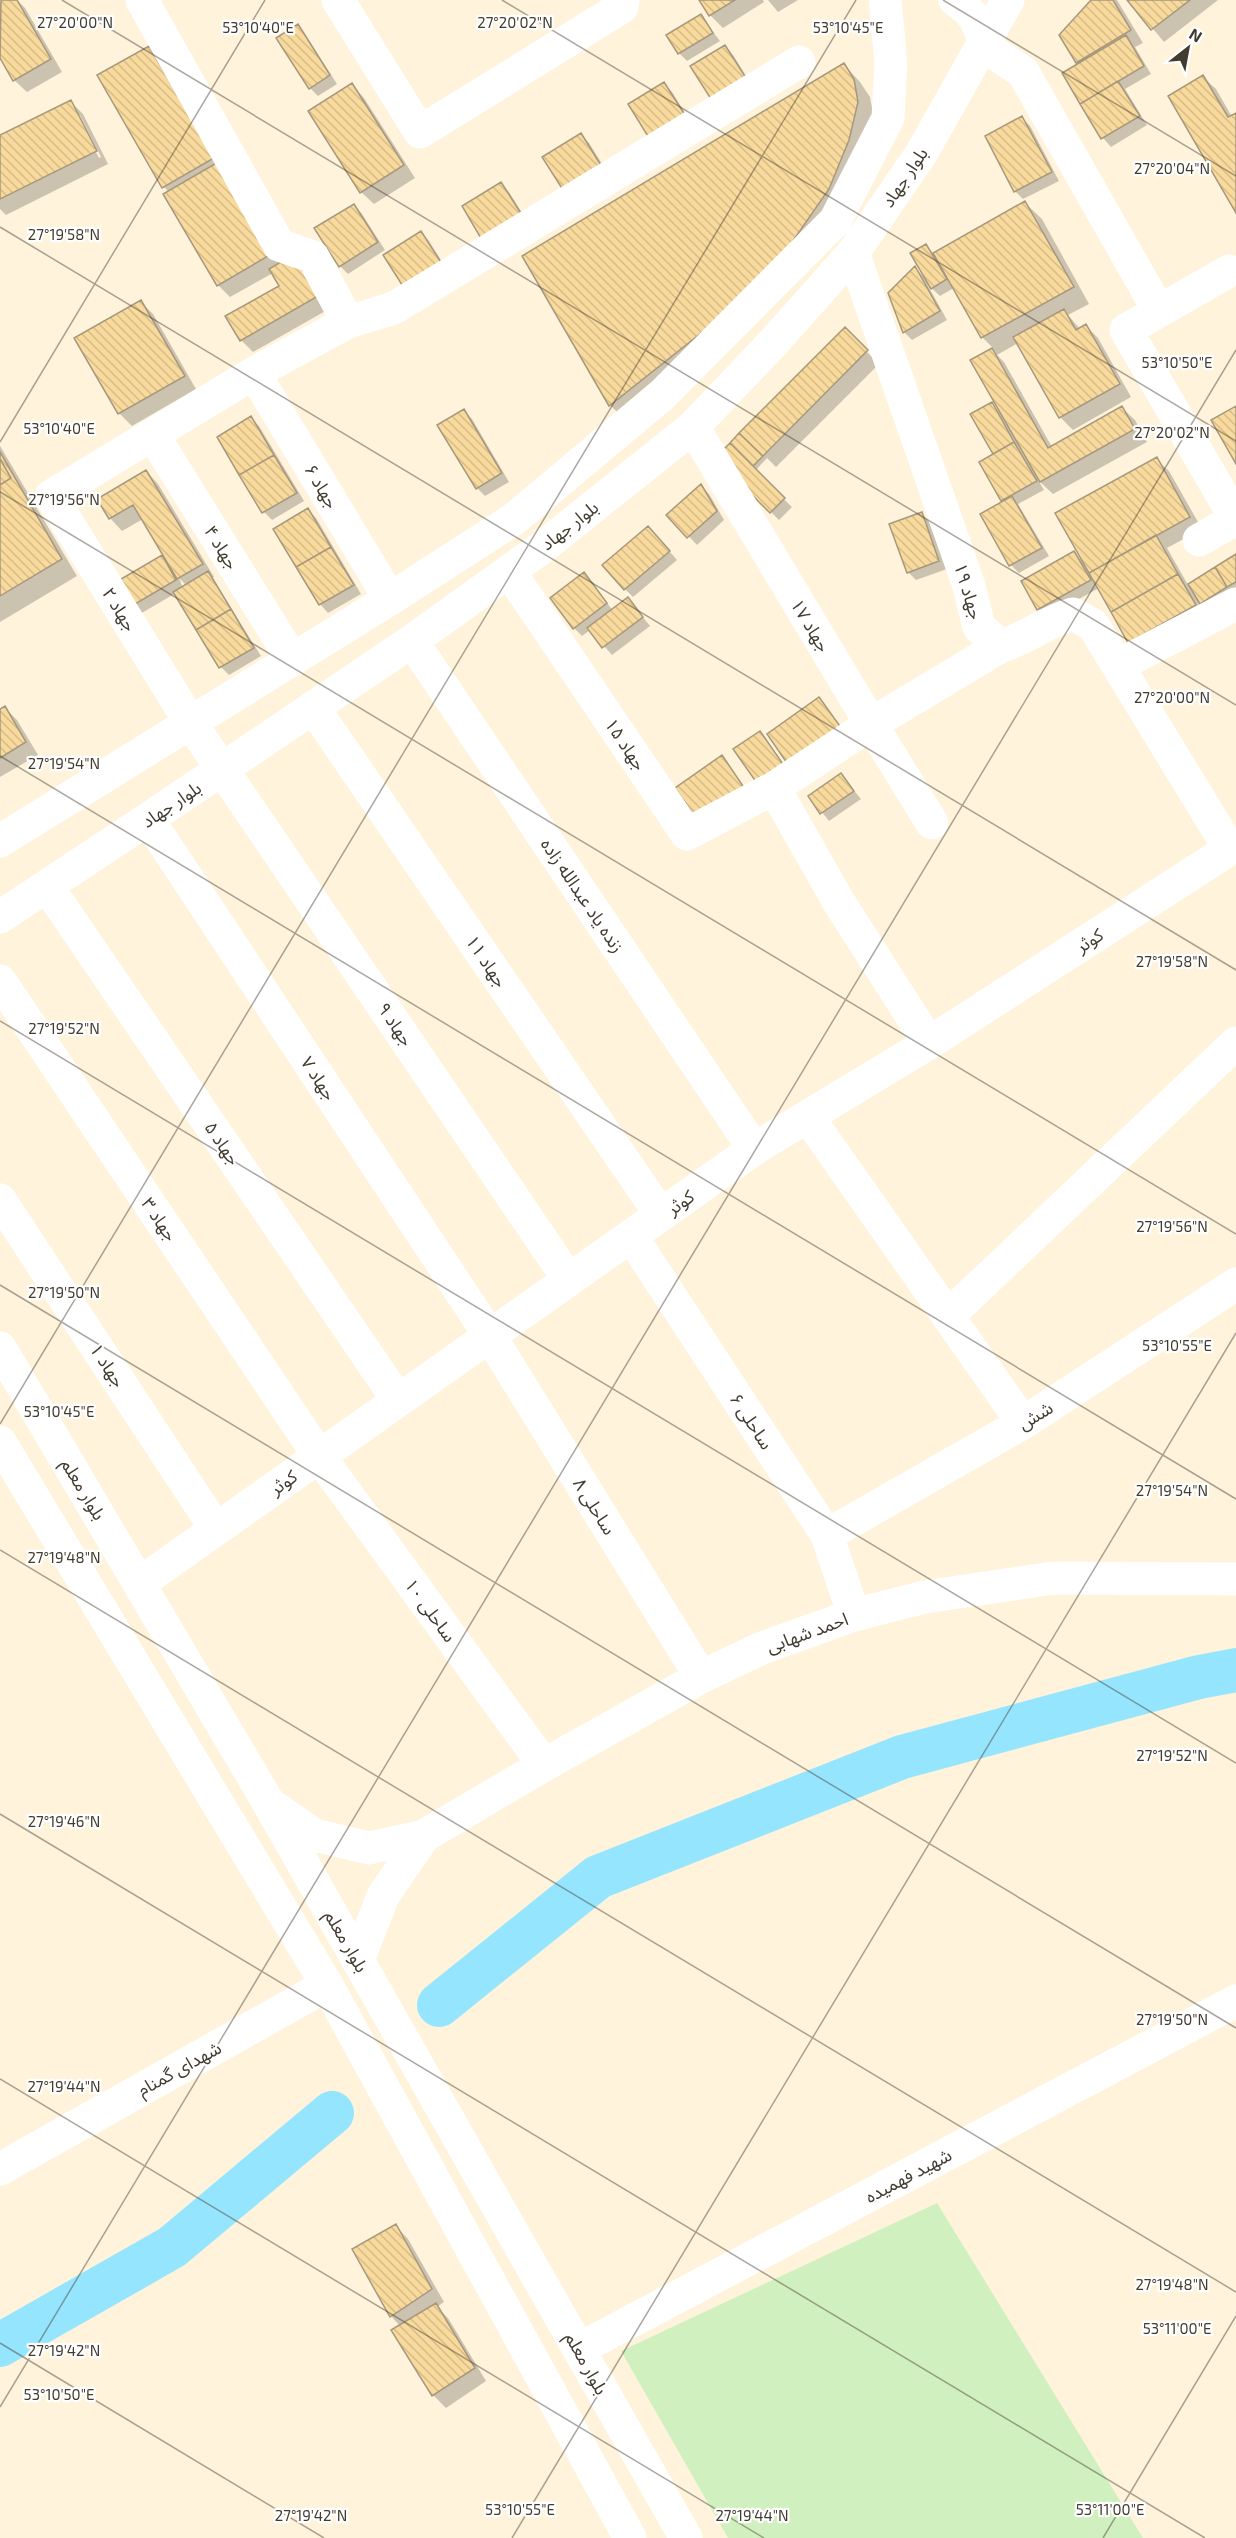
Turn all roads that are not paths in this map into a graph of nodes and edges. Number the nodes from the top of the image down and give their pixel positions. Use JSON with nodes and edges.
{"nodes":[{"id":1,"x":142,"y":0,"type":"edge"},
{"id":2,"x":338,"y":0,"type":"edge"},
{"id":3,"x":623,"y":0,"type":"edge"},
{"id":4,"x":914,"y":0,"type":"edge"},
{"id":5,"x":955,"y":0,"type":"edge"},
{"id":6,"x":1008,"y":0,"type":"edge"},
{"id":7,"x":887,"y":14,"type":"edge"},
{"id":8,"x":984,"y":46,"type":"junction"},
{"id":9,"x":799,"y":62,"type":"dead end"},
{"id":10,"x":853,"y":253,"type":"junction"},
{"id":11,"x":1228,"y":271,"type":"dead end"},
{"id":12,"x":1159,"y":311,"type":"junction"},
{"id":13,"x":348,"y":322,"type":"junction"},
{"id":14,"x":254,"y":373,"type":"junction"},
{"id":15,"x":693,"y":427,"type":"junction"},
{"id":16,"x":153,"y":435,"type":"junction"},
{"id":17,"x":1199,"y":540,"type":"dead end"},
{"id":18,"x":509,"y":571,"type":"junction"},
{"id":19,"x":390,"y":599,"type":"junction"},
{"id":20,"x":1234,"y":609,"type":"edge"},
{"id":21,"x":412,"y":641,"type":"junction"},
{"id":22,"x":1000,"y":646,"type":"junction"},
{"id":23,"x":292,"y":659,"type":"junction"},
{"id":24,"x":1119,"y":665,"type":"junction"},
{"id":25,"x":312,"y":707,"type":"junction"},
{"id":26,"x":190,"y":722,"type":"junction"},
{"id":27,"x":871,"y":724,"type":"junction"},
{"id":28,"x":222,"y":769,"type":"junction"},
{"id":29,"x":774,"y":788,"type":"junction"},
{"id":30,"x":148,"y":819,"type":"junction"},
{"id":31,"x":932,"y":823,"type":"dead end"},
{"id":32,"x":0,"y":841,"type":"edge"},
{"id":33,"x":1232,"y":847,"type":"edge"},
{"id":34,"x":47,"y":886,"type":"junction"},
{"id":35,"x":0,"y":916,"type":"edge"},
{"id":36,"x":0,"y":981,"type":"edge"},
{"id":37,"x":1236,"y":1043,"type":"edge"},
{"id":38,"x":929,"y":1044,"type":"junction"},
{"id":39,"x":808,"y":1117,"type":"junction"},
{"id":40,"x":754,"y":1149,"type":"junction"},
{"id":41,"x":0,"y":1200,"type":"edge"},
{"id":42,"x":662,"y":1215,"type":"junction"},
{"id":43,"x":631,"y":1236,"type":"junction"},
{"id":44,"x":569,"y":1280,"type":"junction"},
{"id":45,"x":1236,"y":1284,"type":"edge"},
{"id":46,"x":948,"y":1316,"type":"junction"},
{"id":47,"x":490,"y":1336,"type":"junction"},
{"id":48,"x":3,"y":1359,"type":"edge"},
{"id":49,"x":398,"y":1400,"type":"junction"},
{"id":50,"x":1023,"y":1423,"type":"junction"},
{"id":51,"x":0,"y":1442,"type":"edge"},
{"id":52,"x":319,"y":1456,"type":"junction"},
{"id":53,"x":216,"y":1529,"type":"junction"},
{"id":54,"x":827,"y":1535,"type":"junction"},
{"id":55,"x":1236,"y":1579,"type":"edge"},
{"id":56,"x":140,"y":1583,"type":"junction"},
{"id":57,"x":854,"y":1615,"type":"junction"},
{"id":58,"x":701,"y":1677,"type":"junction"},
{"id":59,"x":544,"y":1765,"type":"junction"},
{"id":60,"x":268,"y":1802,"type":"junction"},
{"id":61,"x":424,"y":1836,"type":"junction"},
{"id":62,"x":358,"y":1960,"type":"junction"},
{"id":63,"x":327,"y":1985,"type":"junction"},
{"id":64,"x":1236,"y":2001,"type":"edge"},
{"id":65,"x":0,"y":2169,"type":"edge"},
{"id":66,"x":579,"y":2349,"type":"junction"},
{"id":67,"x":630,"y":2538,"type":"edge"},
{"id":68,"x":686,"y":2538,"type":"edge"}],
"edges":[{"from":1,"to":13,"type":"street"},
{"from":2,"to":3,"type":"street"},
{"from":4,"to":7,"type":"street"},
{"from":5,"to":8,"type":"street"},
{"from":6,"to":8,"type":"street","name":"بلوار جهاد"},
{"from":7,"to":19,"type":"street","name":"بلوار جهاد"},
{"from":8,"to":10,"type":"street","name":"بلوار جهاد"},
{"from":8,"to":12,"type":"street"},
{"from":9,"to":13,"type":"street"},
{"from":10,"to":15,"type":"street","name":"بلوار جهاد"},
{"from":10,"to":22,"type":"street","name":"جهاد ۱۹"},
{"from":11,"to":12,"type":"street"},
{"from":12,"to":17,"type":"street"},
{"from":13,"to":14,"type":"street"},
{"from":14,"to":16,"type":"street"},
{"from":14,"to":19,"type":"street","name":"جهاد ۶"},
{"from":15,"to":18,"type":"street","name":"بلوار جهاد"},
{"from":15,"to":27,"type":"street","name":"جهاد ۱۷"},
{"from":16,"to":23,"type":"street","name":"جهاد ۴"},
{"from":16,"to":26,"type":"street","name":"جهاد ۲"},
{"from":18,"to":21,"type":"street","name":"بلوار جهاد"},
{"from":18,"to":29,"type":"street","name":"جهاد ۱۵"},
{"from":19,"to":23,"type":"street","name":"بلوار جهاد"},
{"from":20,"to":24,"type":"street"},
{"from":21,"to":25,"type":"street","name":"بلوار جهاد"},
{"from":21,"to":40,"type":"street","name":"زنده یاد عبدالله زاده"},
{"from":22,"to":24,"type":"street"},
{"from":22,"to":27,"type":"street"},
{"from":23,"to":26,"type":"street","name":"بلوار جهاد"},
{"from":24,"to":33,"type":"street"},
{"from":25,"to":28,"type":"street","name":"بلوار جهاد"},
{"from":25,"to":42,"type":"street","name":"جهاد ۱۱"},
{"from":26,"to":28,"type":"street","name":"جهاد ۲"},
{"from":26,"to":32,"type":"street","name":"بلوار جهاد"},
{"from":27,"to":29,"type":"street"},
{"from":27,"to":31,"type":"street","name":"جهاد ۱۷"},
{"from":28,"to":30,"type":"street","name":"بلوار جهاد"},
{"from":28,"to":44,"type":"street","name":"جهاد ۹"},
{"from":29,"to":38,"type":"street"},
{"from":30,"to":34,"type":"street","name":"بلوار جهاد"},
{"from":30,"to":47,"type":"street","name":"جهاد ۷"},
{"from":33,"to":38,"type":"street","name":"کوثر"},
{"from":34,"to":35,"type":"street","name":"بلوار جهاد"},
{"from":34,"to":49,"type":"street","name":"جهاد ۵"},
{"from":36,"to":52,"type":"street","name":"جهاد ۳"},
{"from":37,"to":46,"type":"street"},
{"from":38,"to":39,"type":"street","name":"کوثر"},
{"from":39,"to":40,"type":"street","name":"کوثر"},
{"from":39,"to":46,"type":"street"},
{"from":40,"to":42,"type":"street","name":"کوثر"},
{"from":41,"to":53,"type":"street","name":"جهاد ۱"},
{"from":42,"to":43,"type":"street","name":"کوثر"},
{"from":43,"to":44,"type":"street","name":"کوثر"},
{"from":43,"to":54,"type":"street","name":"ساحلی ۶"},
{"from":44,"to":47,"type":"street","name":"کوثر"},
{"from":45,"to":50,"type":"street","name":"شش"},
{"from":46,"to":50,"type":"street"},
{"from":47,"to":49,"type":"street","name":"کوثر"},
{"from":47,"to":58,"type":"street","name":"ساحلی ۸"},
{"from":48,"to":56,"type":"street","name":"بلوار معلم"},
{"from":49,"to":52,"type":"street","name":"کوثر"},
{"from":50,"to":54,"type":"street","name":"شش"},
{"from":51,"to":63,"type":"street"},
{"from":52,"to":53,"type":"street","name":"کوثر"},
{"from":52,"to":59,"type":"street","name":"ساحلی ۱۰"},
{"from":53,"to":56,"type":"street","name":"کوثر"},
{"from":54,"to":57,"type":"street","name":"ساحلی ۶"},
{"from":55,"to":57,"type":"street","name":"احمد شهابی"},
{"from":56,"to":60,"type":"street","name":"بلوار معلم"},
{"from":57,"to":58,"type":"street","name":"احمد شهابی"},
{"from":58,"to":59,"type":"street","name":"احمد شهابی"},
{"from":59,"to":61,"type":"street","name":"احمد شهابی"},
{"from":60,"to":61,"type":"street","name":"احمد شهابی"},
{"from":60,"to":62,"type":"street","name":"بلوار معلم"},
{"from":61,"to":62,"type":"street","name":"احمد شهابی"},
{"from":62,"to":66,"type":"street","name":"بلوار معلم"},
{"from":63,"to":65,"type":"street","name":"شهدای گمنام"},
{"from":63,"to":67,"type":"street"},
{"from":64,"to":66,"type":"street","name":"شهید فهمیده"},
{"from":66,"to":68,"type":"street","name":"بلوار معلم"}]}
